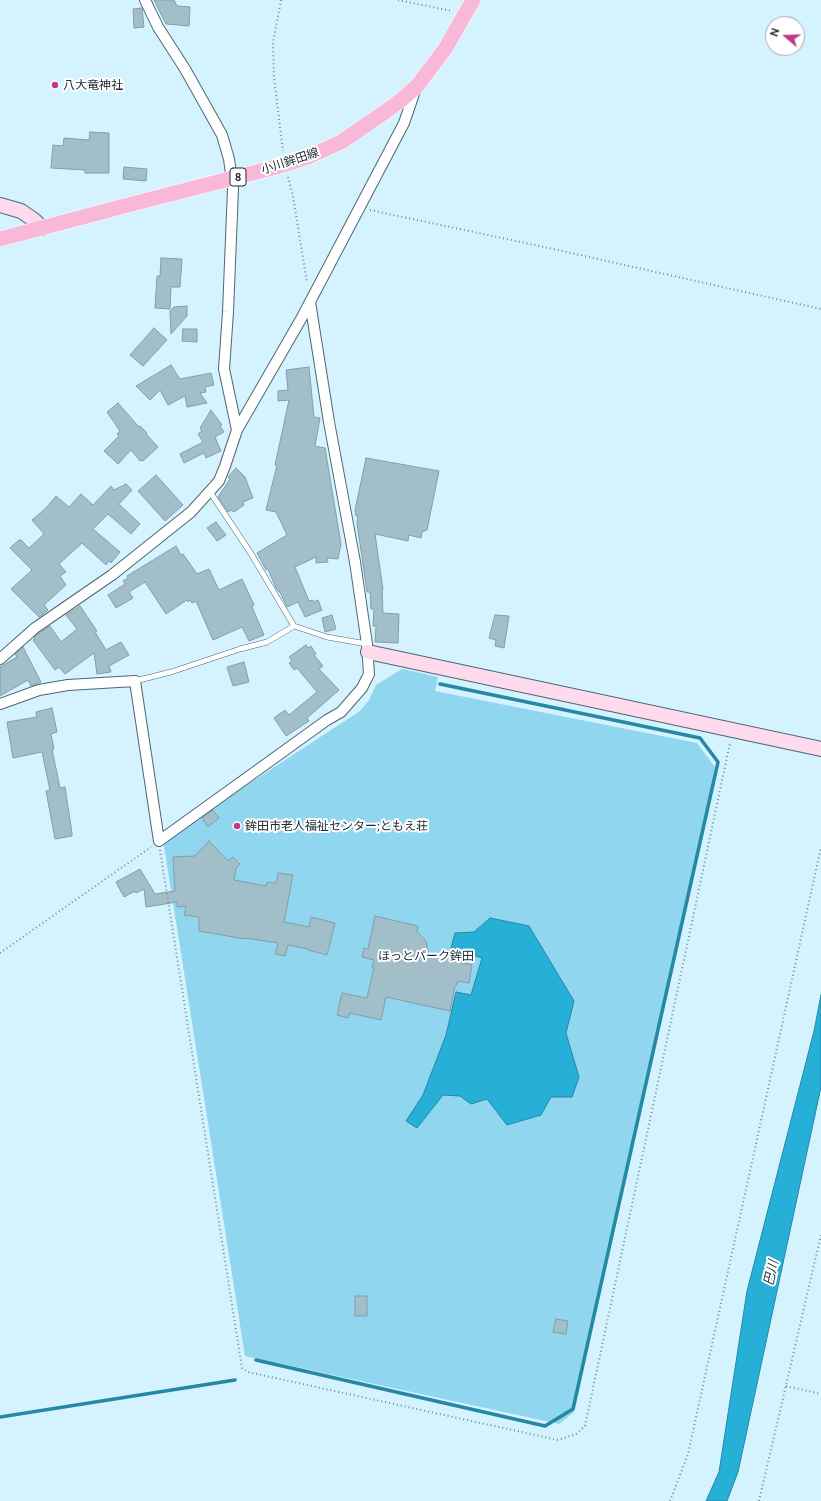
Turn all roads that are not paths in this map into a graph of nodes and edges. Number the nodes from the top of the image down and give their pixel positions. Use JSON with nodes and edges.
{"nodes":[{"id":1,"x":145,"y":0,"type":"edge"},
{"id":2,"x":473,"y":0,"type":"edge"},
{"id":3,"x":417,"y":86,"type":"junction"},
{"id":4,"x":0,"y":205,"type":"edge"},
{"id":5,"x":42,"y":228,"type":"junction"},
{"id":6,"x":0,"y":239,"type":"edge"},
{"id":7,"x":310,"y":302,"type":"junction"},
{"id":8,"x":237,"y":430,"type":"junction"},
{"id":9,"x":210,"y":492,"type":"junction"},
{"id":10,"x":294,"y":626,"type":"junction"},
{"id":11,"x":368,"y":648,"type":"junction"},
{"id":12,"x":0,"y":659,"type":"edge"},
{"id":13,"x":135,"y":681,"type":"junction"},
{"id":14,"x":0,"y":704,"type":"edge"},
{"id":15,"x":821,"y":750,"type":"edge"}],
"edges":[{"from":1,"to":8,"type":"street"},
{"from":2,"to":3,"type":"main road","name":"小川鉾田線","number":"8"},
{"from":3,"to":5,"type":"main road","name":"小川鉾田線","number":"8","bridge":true},
{"from":3,"to":7,"type":"street"},
{"from":4,"to":5,"type":"street"},
{"from":5,"to":6,"type":"main road","name":"小川鉾田線","number":"8"},
{"from":7,"to":8,"type":"street"},
{"from":7,"to":11,"type":"street"},
{"from":8,"to":9,"type":"street"},
{"from":9,"to":10,"type":"lane"},
{"from":9,"to":12,"type":"street"},
{"from":10,"to":11,"type":"lane"},
{"from":10,"to":13,"type":"lane"},
{"from":11,"to":13,"type":"street"},
{"from":11,"to":15,"type":"street"},
{"from":13,"to":14,"type":"street"}]}
